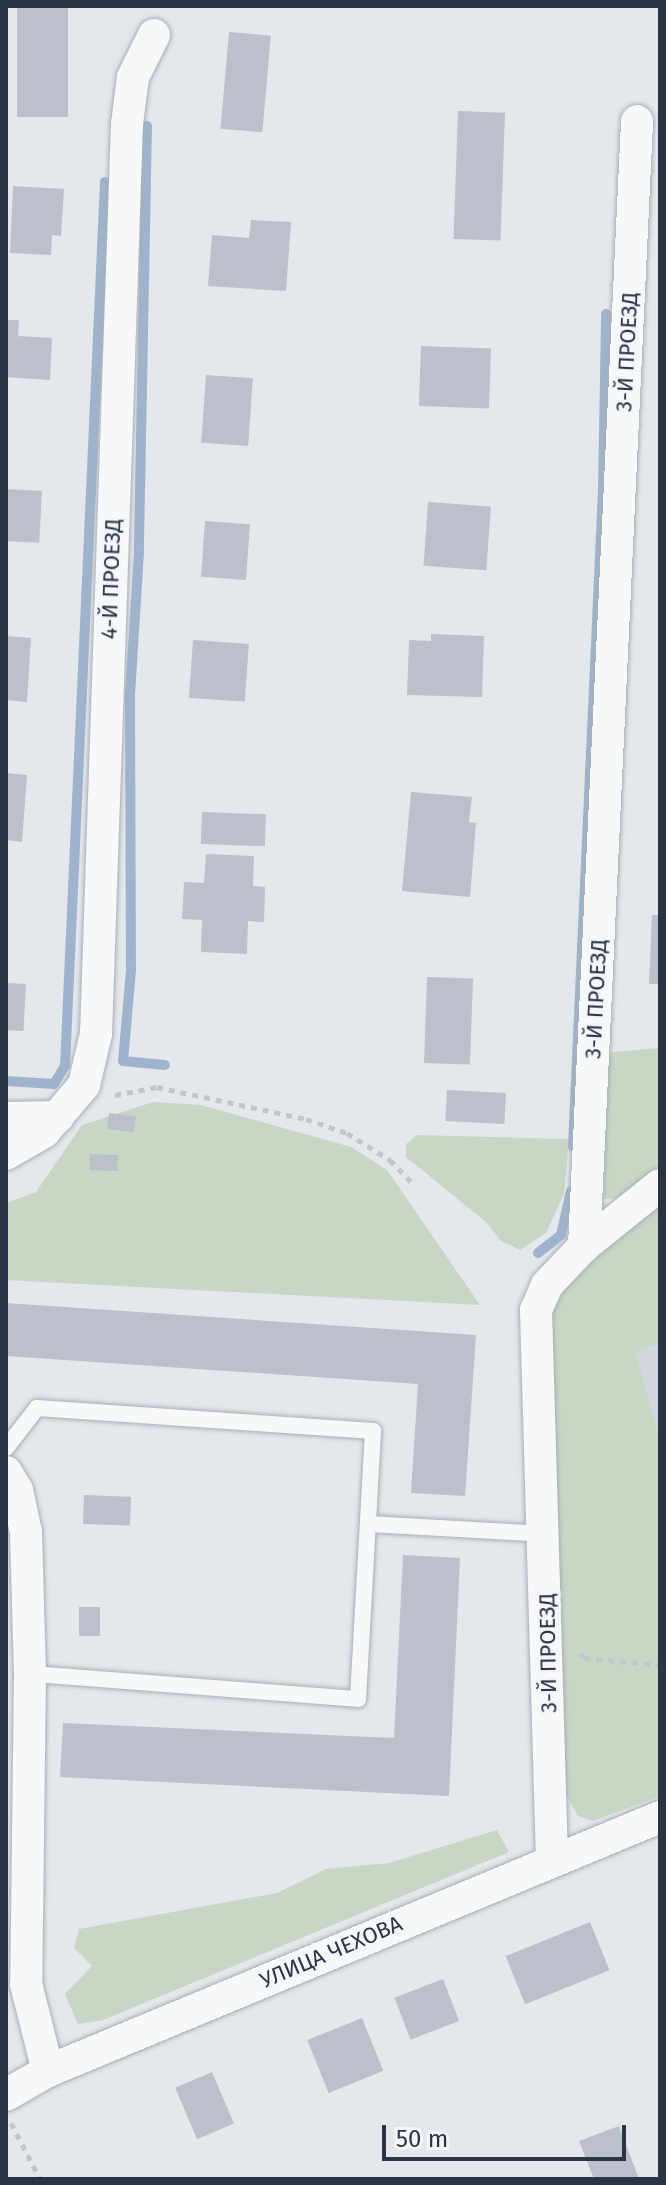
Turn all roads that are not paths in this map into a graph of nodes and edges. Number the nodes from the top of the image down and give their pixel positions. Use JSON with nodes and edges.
{"nodes":[{"id":1,"x":154,"y":35,"type":"dead end"},
{"id":2,"x":637,"y":121,"type":"dead end"},
{"id":3,"x":58,"y":1117,"type":"junction"},
{"id":4,"x":6,"y":1118,"type":"edge"},
{"id":5,"x":6,"y":1154,"type":"edge"},
{"id":6,"x":660,"y":1185,"type":"edge"},
{"id":7,"x":584,"y":1246,"type":"junction"},
{"id":8,"x":6,"y":1448,"type":"edge"},
{"id":9,"x":6,"y":1472,"type":"edge"},
{"id":10,"x":368,"y":1524,"type":"junction"},
{"id":11,"x":546,"y":1534,"type":"junction"},
{"id":12,"x":30,"y":1674,"type":"junction"},
{"id":13,"x":660,"y":1817,"type":"edge"},
{"id":14,"x":552,"y":1860,"type":"junction"},
{"id":15,"x":16,"y":1978,"type":"edge"},
{"id":16,"x":48,"y":2071,"type":"junction"},
{"id":17,"x":6,"y":2095,"type":"edge"}],
"edges":[{"from":1,"to":3,"type":"street","name":"4-Й ПРОЕЗД"},
{"from":2,"to":7,"type":"street","name":"3-Й ПРОЕЗД"},
{"from":3,"to":4,"type":"street"},
{"from":3,"to":5,"type":"street","name":"4-Й ПРОЕЗД"},
{"from":6,"to":7,"type":"street"},
{"from":7,"to":11,"type":"street","name":"3-Й ПРОЕЗД"},
{"from":8,"to":10,"type":"lane"},
{"from":9,"to":12,"type":"street"},
{"from":10,"to":11,"type":"lane"},
{"from":10,"to":12,"type":"lane"},
{"from":11,"to":14,"type":"street","name":"3-Й ПРОЕЗД"},
{"from":12,"to":15,"type":"street"},
{"from":13,"to":14,"type":"street","name":"УЛИЦА ЧЕХОВА"},
{"from":14,"to":16,"type":"street","name":"УЛИЦА ЧЕХОВА"},
{"from":15,"to":16,"type":"street"},
{"from":16,"to":17,"type":"street","name":"УЛИЦА ЧЕХОВА"}]}
